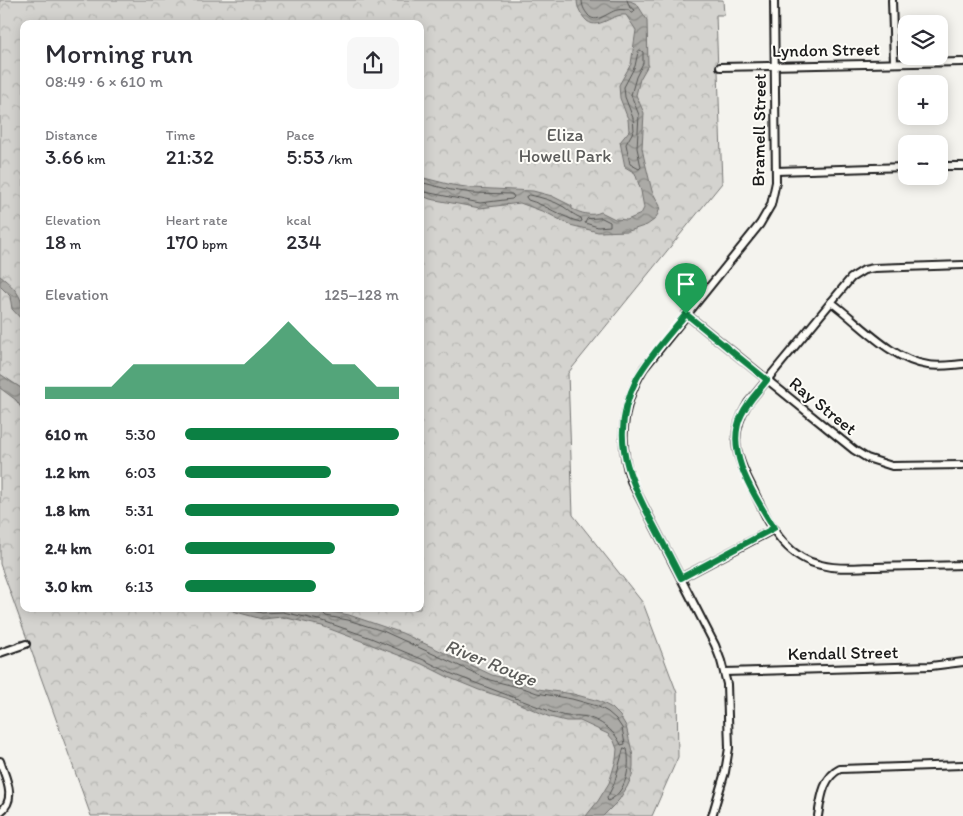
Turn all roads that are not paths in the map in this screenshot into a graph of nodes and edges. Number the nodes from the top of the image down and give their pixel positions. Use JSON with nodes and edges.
{"nodes":[{"id":1,"x":774,"y":0,"type":"edge"},
{"id":2,"x":892,"y":0,"type":"edge"},
{"id":3,"x":963,"y":62,"type":"edge"},
{"id":4,"x":894,"y":63,"type":"junction"},
{"id":5,"x":775,"y":66,"type":"junction"},
{"id":6,"x":720,"y":67,"type":"dead end"},
{"id":7,"x":948,"y":166,"type":"edge"},
{"id":8,"x":963,"y":166,"type":"edge"},
{"id":9,"x":898,"y":167,"type":"edge"},
{"id":10,"x":776,"y":170,"type":"junction"},
{"id":11,"x":963,"y":265,"type":"edge"},
{"id":12,"x":831,"y":302,"type":"junction"},
{"id":13,"x":686,"y":314,"type":"junction"},
{"id":14,"x":963,"y":364,"type":"edge"},
{"id":15,"x":767,"y":380,"type":"junction"},
{"id":16,"x":963,"y":465,"type":"edge"},
{"id":17,"x":774,"y":528,"type":"junction"},
{"id":18,"x":963,"y":565,"type":"edge"},
{"id":19,"x":681,"y":578,"type":"junction"},
{"id":20,"x":26,"y":644,"type":"dead end"},
{"id":21,"x":0,"y":653,"type":"edge"},
{"id":22,"x":963,"y":662,"type":"edge"},
{"id":23,"x":724,"y":672,"type":"junction"},
{"id":24,"x":0,"y":761,"type":"edge"},
{"id":25,"x":963,"y":764,"type":"edge"},
{"id":26,"x":0,"y":812,"type":"edge"},
{"id":27,"x":712,"y":816,"type":"edge"},
{"id":28,"x":818,"y":816,"type":"edge"}],
"edges":[{"from":1,"to":5,"type":"street","name":"Bramell Street"},
{"from":2,"to":4,"type":"street"},
{"from":3,"to":4,"type":"street","name":"Lyndon Street"},
{"from":4,"to":5,"type":"street","name":"Lyndon Street"},
{"from":5,"to":6,"type":"street","name":"Lyndon Street"},
{"from":5,"to":10,"type":"street","name":"Bramell Street"},
{"from":7,"to":8,"type":"street"},
{"from":9,"to":10,"type":"street"},
{"from":10,"to":13,"type":"street","name":"Bramell Street"},
{"from":11,"to":12,"type":"street"},
{"from":12,"to":14,"type":"street"},
{"from":12,"to":15,"type":"street"},
{"from":13,"to":15,"type":"street","name":"Ray Street"},
{"from":13,"to":19,"type":"street","name":"Bramell Street"},
{"from":15,"to":16,"type":"street","name":"Ray Street"},
{"from":15,"to":17,"type":"street"},
{"from":17,"to":18,"type":"street"},
{"from":17,"to":19,"type":"street"},
{"from":19,"to":23,"type":"street","name":"Bramell Street"},
{"from":20,"to":21,"type":"street"},
{"from":22,"to":23,"type":"street","name":"Kendall Street"},
{"from":23,"to":27,"type":"street","name":"Bramell Street"},
{"from":24,"to":26,"type":"street"},
{"from":25,"to":28,"type":"street"}]}
